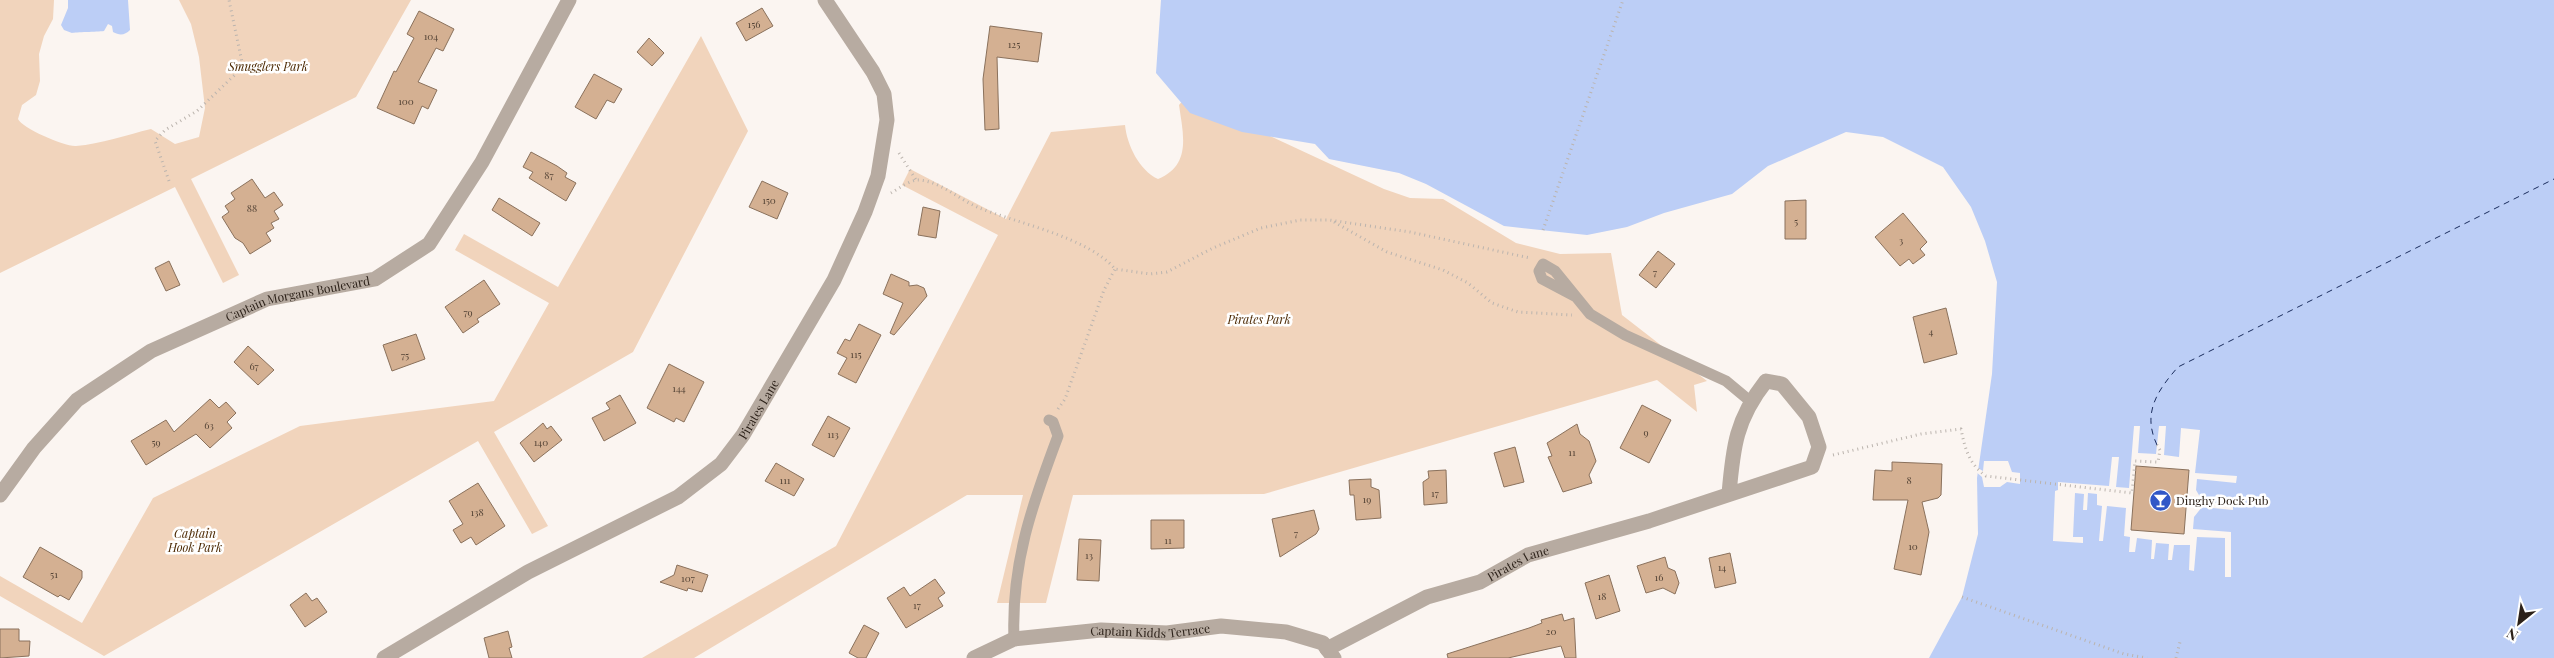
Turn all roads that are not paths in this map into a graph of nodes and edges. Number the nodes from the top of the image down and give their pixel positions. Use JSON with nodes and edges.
{"nodes":[{"id":1,"x":569,"y":0,"type":"edge"},
{"id":2,"x":825,"y":0,"type":"edge"},
{"id":3,"x":1543,"y":264,"type":"road end"},
{"id":4,"x":1750,"y":401,"type":"junction"},
{"id":5,"x":1051,"y":421,"type":"road end"},
{"id":6,"x":1729,"y":494,"type":"junction"},
{"id":7,"x":0,"y":495,"type":"edge"},
{"id":8,"x":1014,"y":639,"type":"junction"},
{"id":9,"x":1330,"y":653,"type":"edge"},
{"id":10,"x":384,"y":658,"type":"edge"},
{"id":11,"x":974,"y":658,"type":"edge"}],
"edges":[{"from":1,"to":7,"type":"street","name":"Captain Morgans Boulevard"},
{"from":2,"to":10,"type":"street","name":"Pirates Lane"},
{"from":3,"to":4,"type":"lane"},
{"from":4,"to":6,"type":"street"},
{"from":4,"to":6,"type":"street","name":"Pirates Lane"},
{"from":5,"to":8,"type":"lane"},
{"from":6,"to":9,"type":"street","name":"Pirates Lane"},
{"from":8,"to":9,"type":"street","name":"Captain Kidds Terrace"},
{"from":8,"to":11,"type":"street","name":"Captain Kidds Terrace"}]}
